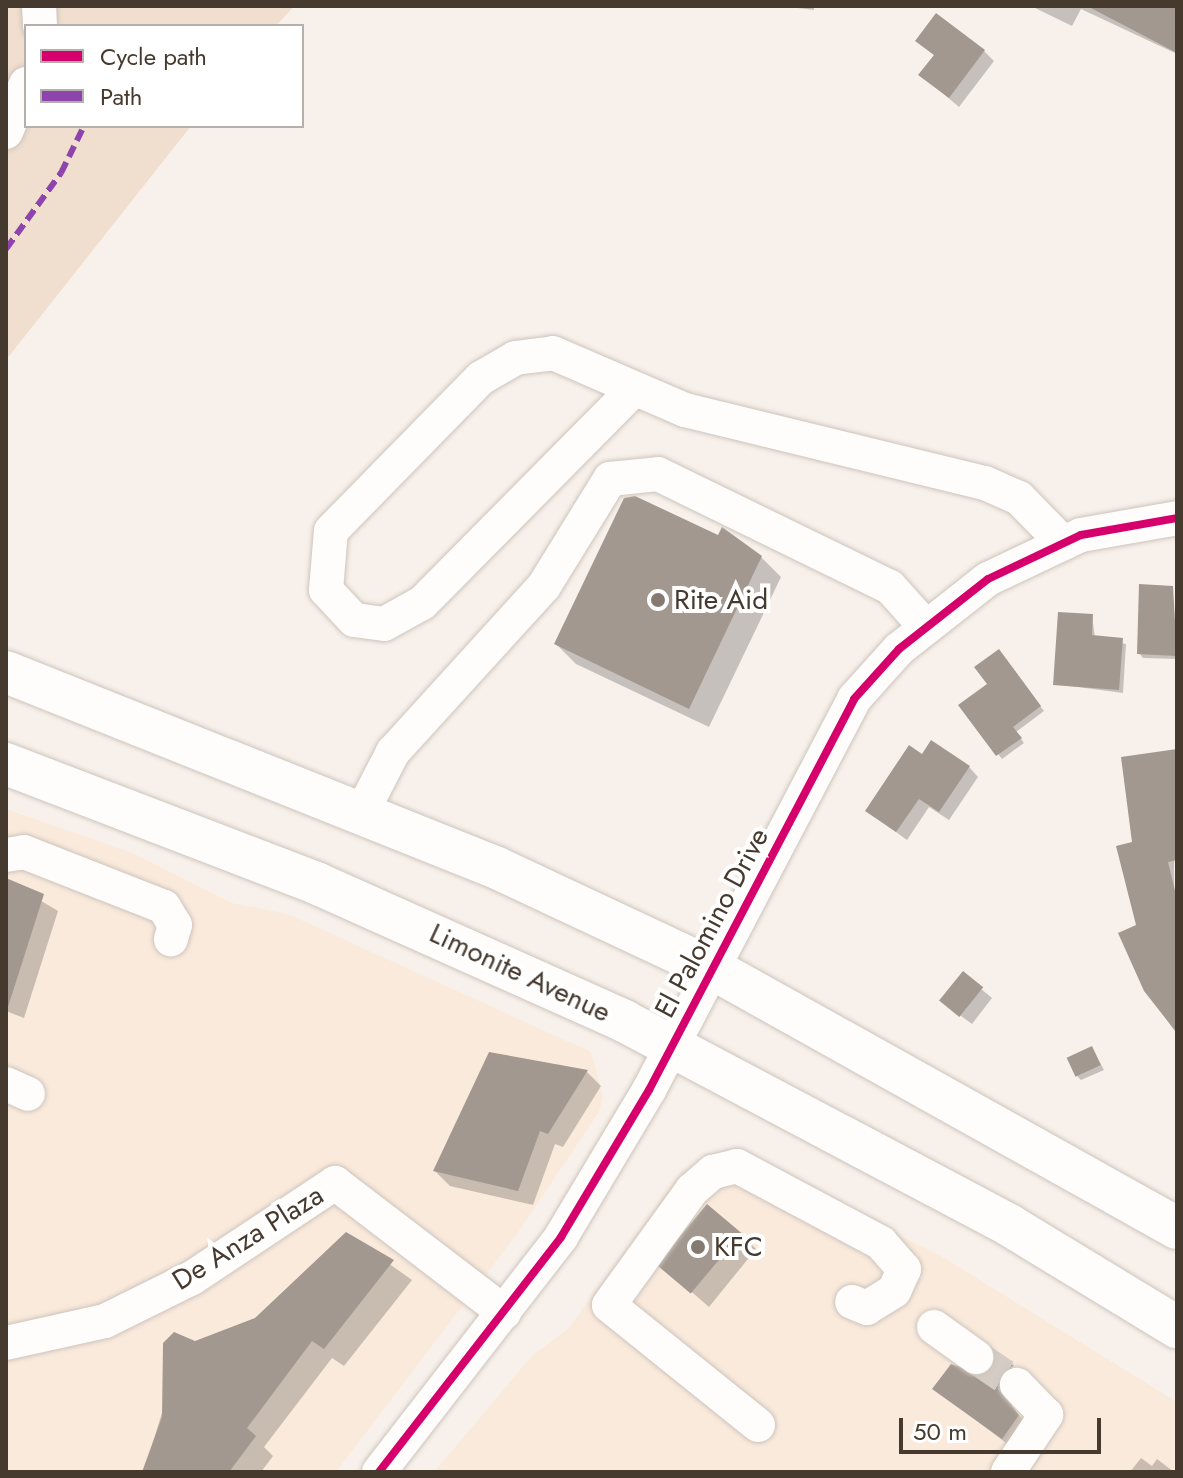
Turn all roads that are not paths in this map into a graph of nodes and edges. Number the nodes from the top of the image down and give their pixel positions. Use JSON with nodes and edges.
{"nodes":[{"id":1,"x":24,"y":89,"type":"edge"},
{"id":2,"x":6,"y":132,"type":"edge"},
{"id":3,"x":633,"y":390,"type":"junction"},
{"id":4,"x":1177,"y":518,"type":"edge"},
{"id":5,"x":1063,"y":543,"type":"junction"},
{"id":6,"x":925,"y":626,"type":"junction"},
{"id":7,"x":6,"y":672,"type":"edge"},
{"id":8,"x":6,"y":764,"type":"edge"},
{"id":9,"x":362,"y":812,"type":"junction"},
{"id":10,"x":6,"y":855,"type":"edge"},
{"id":11,"x":171,"y":939,"type":"dead end"},
{"id":12,"x":713,"y":969,"type":"junction"},
{"id":13,"x":672,"y":1045,"type":"junction"},
{"id":14,"x":1177,"y":1228,"type":"edge"},
{"id":15,"x":852,"y":1302,"type":"dead end"},
{"id":16,"x":504,"y":1312,"type":"junction"},
{"id":17,"x":934,"y":1327,"type":"dead end"},
{"id":18,"x":1177,"y":1327,"type":"edge"},
{"id":19,"x":6,"y":1343,"type":"edge"},
{"id":20,"x":976,"y":1357,"type":"tunnel mouth"},
{"id":21,"x":1017,"y":1385,"type":"tunnel mouth"},
{"id":22,"x":758,"y":1425,"type":"dead end"},
{"id":23,"x":379,"y":1472,"type":"edge"},
{"id":24,"x":1008,"y":1472,"type":"edge"}],
"edges":[{"from":1,"to":2,"type":"street"},
{"from":3,"to":3,"type":"street"},
{"from":3,"to":5,"type":"street"},
{"from":4,"to":5,"type":"street","name":"El Palomino Drive"},
{"from":5,"to":6,"type":"street","name":"El Palomino Drive"},
{"from":6,"to":9,"type":"street"},
{"from":6,"to":12,"type":"street","name":"El Palomino Drive"},
{"from":7,"to":9,"type":"main road"},
{"from":8,"to":13,"type":"main road","name":"Limonite Avenue"},
{"from":9,"to":12,"type":"main road"},
{"from":10,"to":11,"type":"street"},
{"from":12,"to":13,"type":"street","name":"El Palomino Drive"},
{"from":12,"to":14,"type":"main road"},
{"from":13,"to":16,"type":"street","name":"El Palomino Drive"},
{"from":13,"to":18,"type":"main road","name":"Limonite Avenue"},
{"from":15,"to":22,"type":"street"},
{"from":16,"to":19,"type":"street","name":"De Anza Plaza"},
{"from":16,"to":23,"type":"street","name":"El Palomino Drive"},
{"from":17,"to":20,"type":"street"},
{"from":21,"to":24,"type":"street"}]}
